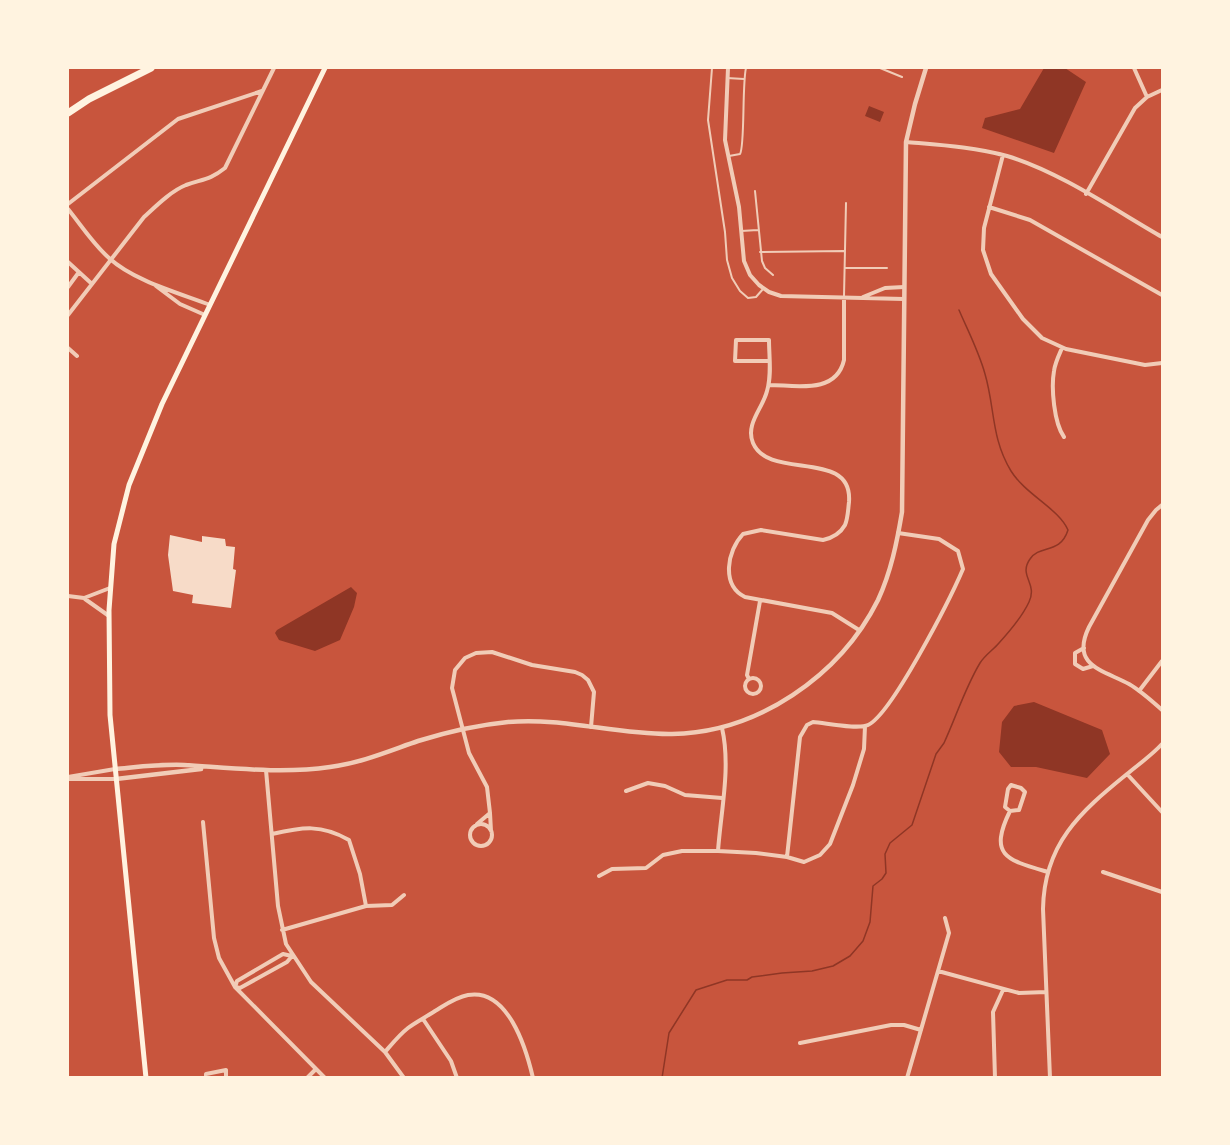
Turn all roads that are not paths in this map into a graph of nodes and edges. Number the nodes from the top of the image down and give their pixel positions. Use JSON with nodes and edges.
{"nodes":[{"id":1,"x":151,"y":68,"type":"edge"},
{"id":2,"x":274,"y":68,"type":"edge"},
{"id":3,"x":325,"y":68,"type":"edge"},
{"id":4,"x":712,"y":68,"type":"edge"},
{"id":5,"x":728,"y":68,"type":"edge"},
{"id":6,"x":746,"y":68,"type":"edge"},
{"id":7,"x":880,"y":68,"type":"edge"},
{"id":8,"x":924,"y":68,"type":"edge"},
{"id":9,"x":1134,"y":68,"type":"edge"},
{"id":10,"x":902,"y":77,"type":"dead end"},
{"id":11,"x":727,"y":78,"type":"junction"},
{"id":12,"x":744,"y":79,"type":"junction"},
{"id":13,"x":1162,"y":90,"type":"edge"},
{"id":14,"x":263,"y":91,"type":"junction"},
{"id":15,"x":1147,"y":97,"type":"junction"},
{"id":16,"x":68,"y":113,"type":"edge"},
{"id":17,"x":906,"y":142,"type":"junction"},
{"id":18,"x":1003,"y":155,"type":"junction"},
{"id":19,"x":729,"y":156,"type":"junction"},
{"id":20,"x":755,"y":191,"type":"dead end"},
{"id":21,"x":1086,"y":194,"type":"junction"},
{"id":22,"x":846,"y":203,"type":"dead end"},
{"id":23,"x":68,"y":206,"type":"edge"},
{"id":24,"x":989,"y":207,"type":"junction"},
{"id":25,"x":758,"y":230,"type":"junction"},
{"id":26,"x":1162,"y":230,"type":"edge"},
{"id":27,"x":741,"y":231,"type":"junction"},
{"id":28,"x":1161,"y":236,"type":"edge"},
{"id":29,"x":845,"y":251,"type":"junction"},
{"id":30,"x":760,"y":252,"type":"junction"},
{"id":31,"x":111,"y":260,"type":"junction"},
{"id":32,"x":68,"y":262,"type":"edge"},
{"id":33,"x":844,"y":268,"type":"junction"},
{"id":34,"x":887,"y":268,"type":"dead end"},
{"id":35,"x":79,"y":272,"type":"junction"},
{"id":36,"x":773,"y":275,"type":"dead end"},
{"id":37,"x":92,"y":284,"type":"junction"},
{"id":38,"x":153,"y":284,"type":"junction"},
{"id":39,"x":68,"y":286,"type":"edge"},
{"id":40,"x":904,"y":286,"type":"junction"},
{"id":41,"x":763,"y":289,"type":"junction"},
{"id":42,"x":1162,"y":295,"type":"edge"},
{"id":43,"x":863,"y":297,"type":"junction"},
{"id":44,"x":844,"y":298,"type":"junction"},
{"id":45,"x":904,"y":299,"type":"junction"},
{"id":46,"x":210,"y":305,"type":"junction"},
{"id":47,"x":68,"y":315,"type":"edge"},
{"id":48,"x":205,"y":315,"type":"junction"},
{"id":49,"x":68,"y":348,"type":"edge"},
{"id":50,"x":1062,"y":348,"type":"junction"},
{"id":51,"x":77,"y":356,"type":"dead end"},
{"id":52,"x":768,"y":362,"type":"junction"},
{"id":53,"x":1162,"y":363,"type":"edge"},
{"id":54,"x":769,"y":385,"type":"junction"},
{"id":55,"x":1064,"y":437,"type":"dead end"},
{"id":56,"x":1162,"y":505,"type":"edge"},
{"id":57,"x":898,"y":533,"type":"junction"},
{"id":58,"x":110,"y":588,"type":"junction"},
{"id":59,"x":68,"y":596,"type":"edge"},
{"id":60,"x":84,"y":598,"type":"junction"},
{"id":61,"x":760,"y":601,"type":"junction"},
{"id":62,"x":109,"y":616,"type":"junction"},
{"id":63,"x":859,"y":630,"type":"junction"},
{"id":64,"x":1084,"y":648,"type":"junction"},
{"id":65,"x":1162,"y":662,"type":"edge"},
{"id":66,"x":1093,"y":666,"type":"junction"},
{"id":67,"x":749,"y":679,"type":"junction"},
{"id":68,"x":1139,"y":691,"type":"junction"},
{"id":69,"x":1162,"y":710,"type":"edge"},
{"id":70,"x":866,"y":726,"type":"junction"},
{"id":71,"x":591,"y":727,"type":"junction"},
{"id":72,"x":722,"y":728,"type":"junction"},
{"id":73,"x":461,"y":729,"type":"junction"},
{"id":74,"x":1162,"y":744,"type":"edge"},
{"id":75,"x":207,"y":768,"type":"junction"},
{"id":76,"x":115,"y":769,"type":"junction"},
{"id":77,"x":266,"y":770,"type":"junction"},
{"id":78,"x":1127,"y":774,"type":"junction"},
{"id":79,"x":68,"y":778,"type":"edge"},
{"id":80,"x":116,"y":779,"type":"junction"},
{"id":81,"x":626,"y":791,"type":"dead end"},
{"id":82,"x":723,"y":798,"type":"junction"},
{"id":83,"x":1010,"y":811,"type":"junction"},
{"id":84,"x":1162,"y":812,"type":"edge"},
{"id":85,"x":489,"y":813,"type":"junction"},
{"id":86,"x":203,"y":822,"type":"dead end"},
{"id":87,"x":476,"y":825,"type":"junction"},
{"id":88,"x":491,"y":832,"type":"junction"},
{"id":89,"x":272,"y":834,"type":"junction"},
{"id":90,"x":718,"y":850,"type":"junction"},
{"id":91,"x":787,"y":857,"type":"junction"},
{"id":92,"x":1048,"y":872,"type":"junction"},
{"id":93,"x":1103,"y":873,"type":"dead end"},
{"id":94,"x":599,"y":876,"type":"dead end"},
{"id":95,"x":1162,"y":892,"type":"edge"},
{"id":96,"x":404,"y":895,"type":"dead end"},
{"id":97,"x":366,"y":906,"type":"junction"},
{"id":98,"x":945,"y":918,"type":"dead end"},
{"id":99,"x":282,"y":930,"type":"junction"},
{"id":100,"x":293,"y":956,"type":"junction"},
{"id":101,"x":938,"y":971,"type":"junction"},
{"id":102,"x":235,"y":987,"type":"junction"},
{"id":103,"x":1003,"y":990,"type":"junction"},
{"id":104,"x":1046,"y":992,"type":"junction"},
{"id":105,"x":423,"y":1019,"type":"junction"},
{"id":106,"x":921,"y":1030,"type":"junction"},
{"id":107,"x":800,"y":1043,"type":"dead end"},
{"id":108,"x":385,"y":1052,"type":"junction"},
{"id":109,"x":316,"y":1069,"type":"junction"},
{"id":110,"x":147,"y":1077,"type":"edge"},
{"id":111,"x":206,"y":1077,"type":"edge"},
{"id":112,"x":226,"y":1077,"type":"edge"},
{"id":113,"x":307,"y":1077,"type":"edge"},
{"id":114,"x":325,"y":1077,"type":"edge"},
{"id":115,"x":404,"y":1077,"type":"edge"},
{"id":116,"x":457,"y":1077,"type":"edge"},
{"id":117,"x":533,"y":1077,"type":"edge"},
{"id":118,"x":907,"y":1077,"type":"edge"},
{"id":119,"x":995,"y":1077,"type":"edge"},
{"id":120,"x":1050,"y":1077,"type":"edge"}],
"edges":[{"from":1,"to":16,"type":"highway"},
{"from":2,"to":14,"type":"street"},
{"from":3,"to":46,"type":"main road"},
{"from":4,"to":41,"type":"lane"},
{"from":5,"to":11,"type":"street"},
{"from":6,"to":12,"type":"lane"},
{"from":7,"to":10,"type":"lane"},
{"from":8,"to":17,"type":"street"},
{"from":9,"to":15,"type":"street"},
{"from":11,"to":12,"type":"lane"},
{"from":11,"to":19,"type":"street"},
{"from":12,"to":19,"type":"lane"},
{"from":13,"to":15,"type":"street"},
{"from":14,"to":23,"type":"street"},
{"from":14,"to":31,"type":"street"},
{"from":15,"to":21,"type":"street"},
{"from":17,"to":18,"type":"street"},
{"from":17,"to":40,"type":"street"},
{"from":18,"to":21,"type":"street"},
{"from":18,"to":24,"type":"street"},
{"from":19,"to":27,"type":"street"},
{"from":20,"to":25,"type":"lane"},
{"from":21,"to":28,"type":"street"},
{"from":22,"to":29,"type":"lane"},
{"from":23,"to":31,"type":"street"},
{"from":24,"to":42,"type":"street"},
{"from":24,"to":50,"type":"street"},
{"from":25,"to":27,"type":"lane"},
{"from":25,"to":30,"type":"lane"},
{"from":26,"to":28,"type":"street"},
{"from":27,"to":41,"type":"street"},
{"from":29,"to":30,"type":"lane"},
{"from":29,"to":33,"type":"lane"},
{"from":30,"to":36,"type":"lane"},
{"from":31,"to":37,"type":"street"},
{"from":31,"to":38,"type":"street"},
{"from":32,"to":35,"type":"street"},
{"from":33,"to":34,"type":"lane"},
{"from":33,"to":44,"type":"lane"},
{"from":35,"to":37,"type":"street"},
{"from":35,"to":39,"type":"street"},
{"from":37,"to":47,"type":"street"},
{"from":38,"to":46,"type":"street"},
{"from":38,"to":48,"type":"street"},
{"from":40,"to":43,"type":"street"},
{"from":40,"to":45,"type":"street"},
{"from":41,"to":44,"type":"street"},
{"from":43,"to":44,"type":"street"},
{"from":43,"to":45,"type":"street"},
{"from":44,"to":54,"type":"street"},
{"from":45,"to":57,"type":"street"},
{"from":46,"to":48,"type":"main road"},
{"from":48,"to":58,"type":"main road"},
{"from":49,"to":51,"type":"street"},
{"from":50,"to":53,"type":"street"},
{"from":50,"to":55,"type":"street"},
{"from":52,"to":52,"type":"street"},
{"from":52,"to":54,"type":"street"},
{"from":54,"to":61,"type":"street"},
{"from":56,"to":64,"type":"street"},
{"from":57,"to":63,"type":"street"},
{"from":57,"to":70,"type":"street"},
{"from":58,"to":60,"type":"street"},
{"from":58,"to":62,"type":"main road"},
{"from":59,"to":60,"type":"street"},
{"from":60,"to":62,"type":"street"},
{"from":61,"to":63,"type":"street"},
{"from":61,"to":67,"type":"street"},
{"from":62,"to":76,"type":"main road"},
{"from":63,"to":72,"type":"street"},
{"from":64,"to":66,"type":"street"},
{"from":64,"to":66,"type":"street"},
{"from":65,"to":68,"type":"street"},
{"from":66,"to":68,"type":"street"},
{"from":67,"to":67,"type":"street"},
{"from":68,"to":69,"type":"street"},
{"from":70,"to":91,"type":"street"},
{"from":70,"to":91,"type":"street"},
{"from":71,"to":72,"type":"street"},
{"from":71,"to":73,"type":"street"},
{"from":71,"to":73,"type":"street"},
{"from":72,"to":82,"type":"street"},
{"from":73,"to":77,"type":"street"},
{"from":73,"to":85,"type":"street"},
{"from":74,"to":78,"type":"street"},
{"from":75,"to":76,"type":"street"},
{"from":75,"to":77,"type":"street"},
{"from":75,"to":80,"type":"street"},
{"from":76,"to":79,"type":"street"},
{"from":76,"to":80,"type":"main road"},
{"from":77,"to":89,"type":"street"},
{"from":78,"to":84,"type":"street"},
{"from":78,"to":92,"type":"street"},
{"from":79,"to":80,"type":"street"},
{"from":80,"to":110,"type":"main road"},
{"from":81,"to":82,"type":"street"},
{"from":82,"to":90,"type":"street"},
{"from":83,"to":83,"type":"street"},
{"from":83,"to":92,"type":"street"},
{"from":85,"to":87,"type":"street"},
{"from":85,"to":88,"type":"street"},
{"from":86,"to":102,"type":"street"},
{"from":87,"to":88,"type":"street"},
{"from":87,"to":88,"type":"street"},
{"from":89,"to":97,"type":"street"},
{"from":89,"to":99,"type":"street"},
{"from":90,"to":91,"type":"street"},
{"from":90,"to":94,"type":"street"},
{"from":92,"to":104,"type":"street"},
{"from":93,"to":95,"type":"street"},
{"from":96,"to":97,"type":"street"},
{"from":97,"to":99,"type":"street"},
{"from":98,"to":101,"type":"street"},
{"from":99,"to":100,"type":"street"},
{"from":100,"to":102,"type":"street"},
{"from":100,"to":102,"type":"street"},
{"from":100,"to":108,"type":"street"},
{"from":101,"to":103,"type":"street"},
{"from":101,"to":106,"type":"street"},
{"from":102,"to":109,"type":"street"},
{"from":103,"to":104,"type":"street"},
{"from":103,"to":119,"type":"street"},
{"from":104,"to":120,"type":"street"},
{"from":105,"to":108,"type":"street"},
{"from":105,"to":116,"type":"street"},
{"from":105,"to":117,"type":"street"},
{"from":106,"to":107,"type":"street"},
{"from":106,"to":118,"type":"street"},
{"from":108,"to":115,"type":"street"},
{"from":109,"to":113,"type":"street"},
{"from":109,"to":114,"type":"street"},
{"from":111,"to":112,"type":"street"}]}
